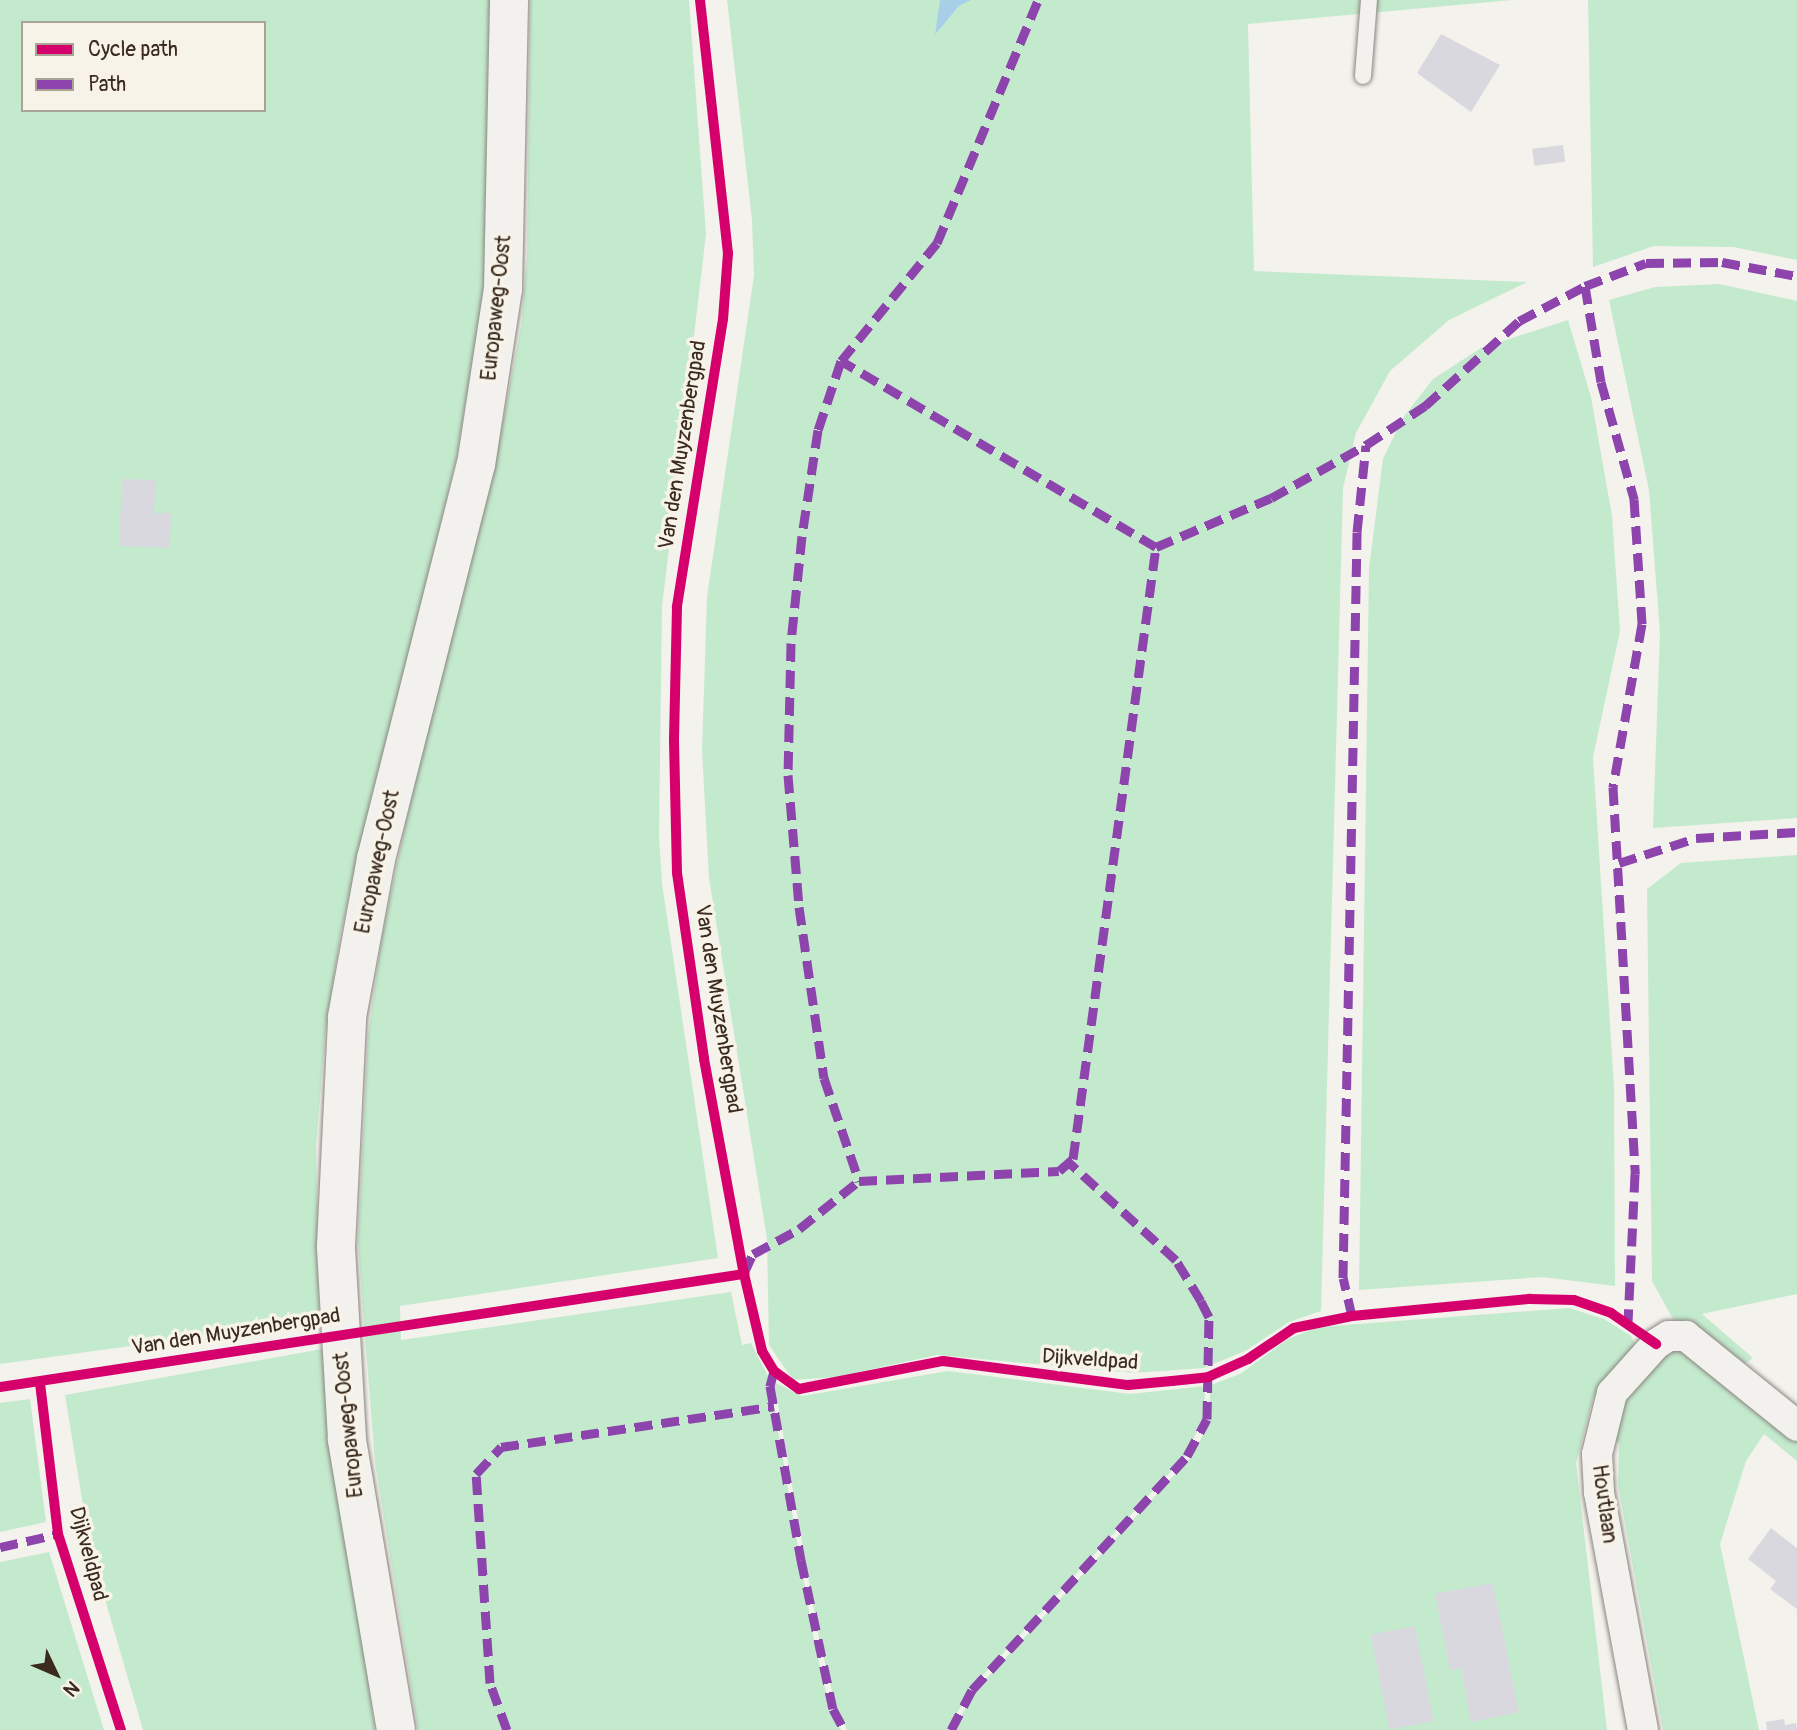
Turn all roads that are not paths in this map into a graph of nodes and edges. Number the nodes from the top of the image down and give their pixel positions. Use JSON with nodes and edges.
{"nodes":[{"id":1,"x":509,"y":0,"type":"edge"},
{"id":2,"x":1368,"y":0,"type":"edge"},
{"id":3,"x":1363,"y":76,"type":"dead end"},
{"id":4,"x":1797,"y":1426,"type":"edge"},
{"id":5,"x":396,"y":1730,"type":"edge"},
{"id":6,"x":1643,"y":1730,"type":"edge"}],
"edges":[{"from":1,"to":5,"type":"main road","name":"Europaweg-Oost"},
{"from":2,"to":3,"type":"lane"},
{"from":4,"to":6,"type":"street","name":"Houtlaan"}]}
